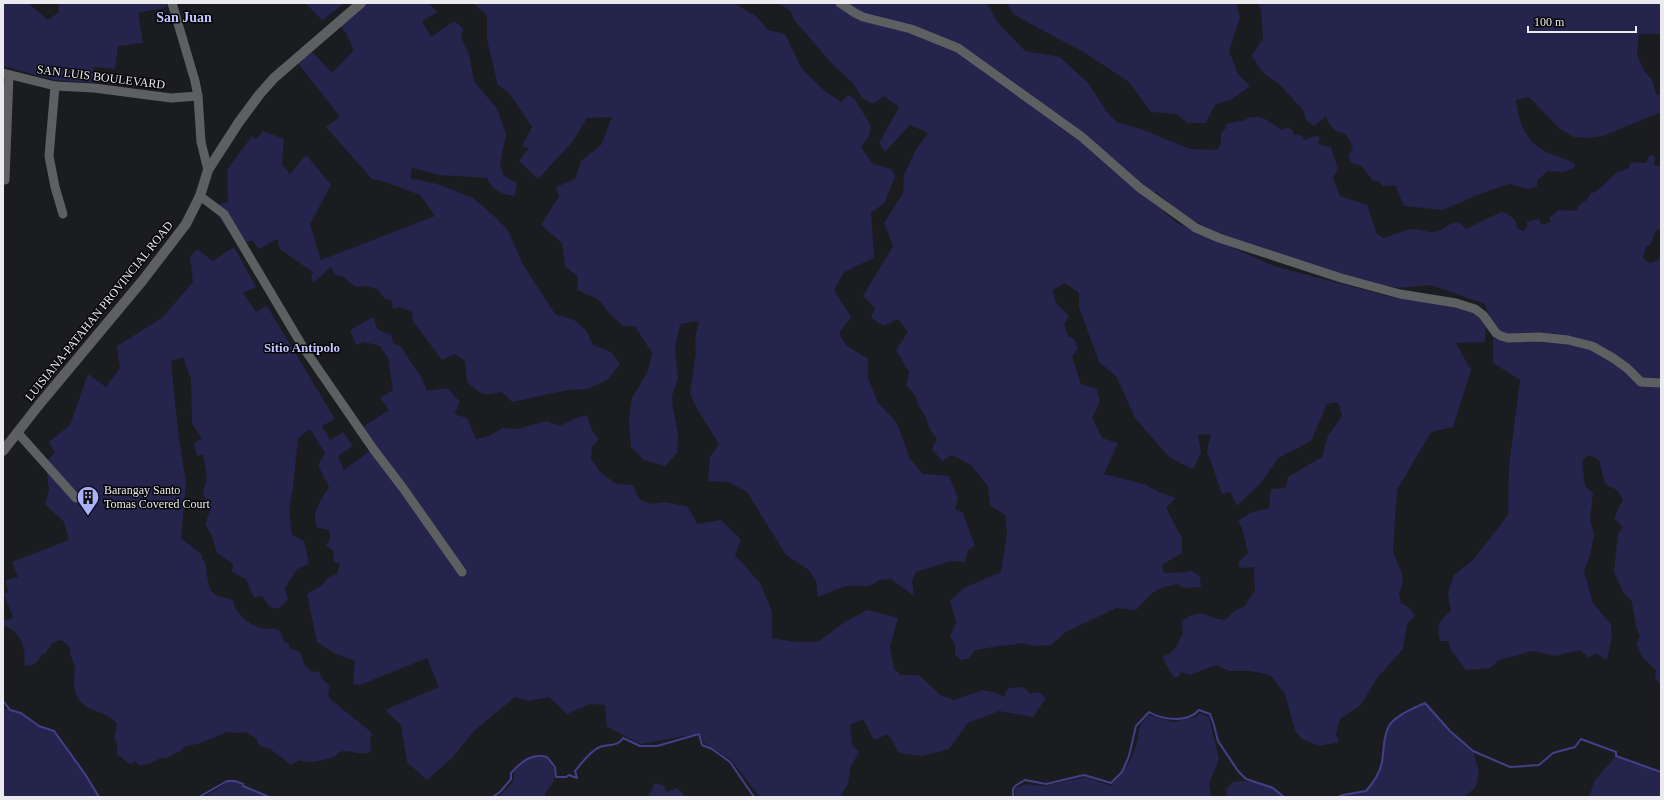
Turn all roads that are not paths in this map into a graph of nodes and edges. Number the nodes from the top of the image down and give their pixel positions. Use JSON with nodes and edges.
{"nodes":[{"id":1,"x":172,"y":3,"type":"edge"},
{"id":2,"x":361,"y":3,"type":"edge"},
{"id":3,"x":840,"y":3,"type":"edge"},
{"id":4,"x":6,"y":74,"type":"edge"},
{"id":5,"x":54,"y":86,"type":"junction"},
{"id":6,"x":198,"y":96,"type":"junction"},
{"id":7,"x":208,"y":170,"type":"junction"},
{"id":8,"x":5,"y":180,"type":"dead end"},
{"id":9,"x":200,"y":196,"type":"junction"},
{"id":10,"x":63,"y":214,"type":"dead end"},
{"id":11,"x":1661,"y":382,"type":"edge"},
{"id":12,"x":17,"y":432,"type":"junction"},
{"id":13,"x":3,"y":451,"type":"edge"},
{"id":14,"x":76,"y":498,"type":"dead end"},
{"id":15,"x":462,"y":572,"type":"dead end"}],
"edges":[{"from":1,"to":6,"type":"street"},
{"from":2,"to":7,"type":"street","name":"LUISIANA-PATAHAN PROVINCIAL ROAD"},
{"from":3,"to":11,"type":"street"},
{"from":4,"to":5,"type":"street","name":"SAN LUIS BOULEVARD"},
{"from":4,"to":8,"type":"street"},
{"from":5,"to":6,"type":"street","name":"SAN LUIS BOULEVARD"},
{"from":5,"to":10,"type":"street"},
{"from":6,"to":7,"type":"street"},
{"from":7,"to":9,"type":"street","name":"LUISIANA-PATAHAN PROVINCIAL ROAD"},
{"from":9,"to":12,"type":"street","name":"LUISIANA-PATAHAN PROVINCIAL ROAD"},
{"from":9,"to":15,"type":"street"},
{"from":12,"to":13,"type":"street","name":"LUISIANA-PATAHAN PROVINCIAL ROAD"},
{"from":12,"to":14,"type":"street"}]}
